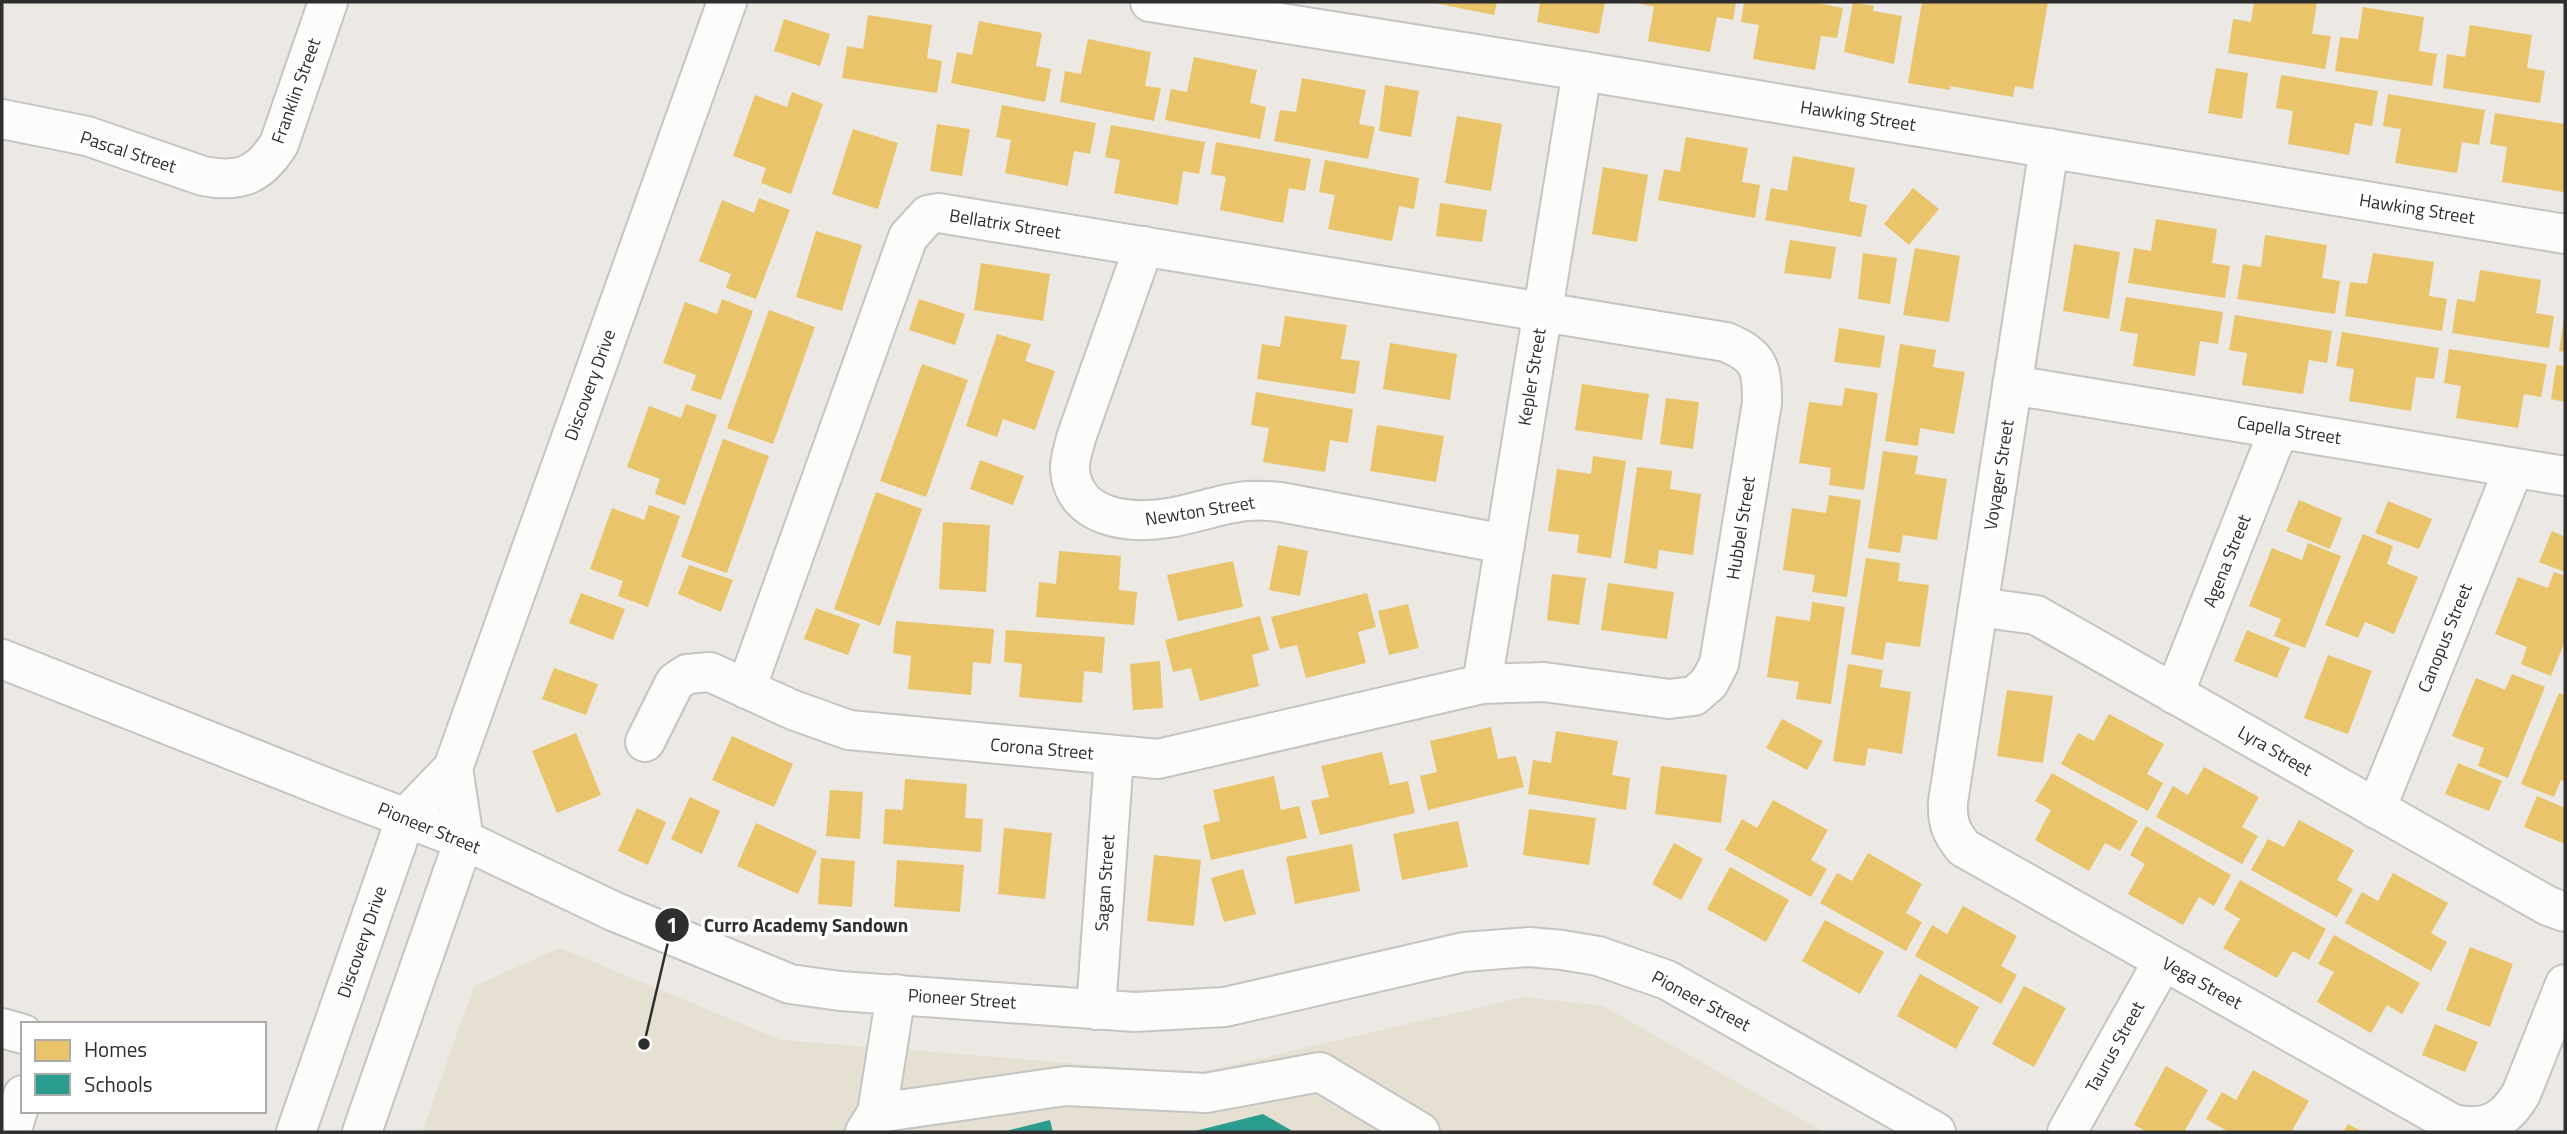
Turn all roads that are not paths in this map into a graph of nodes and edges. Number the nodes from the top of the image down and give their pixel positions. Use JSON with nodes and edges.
{"nodes":[{"id":1,"x":328,"y":2,"type":"edge"},
{"id":2,"x":727,"y":2,"type":"edge"},
{"id":3,"x":1150,"y":2,"type":"edge"},
{"id":4,"x":1243,"y":10,"type":"edge"},
{"id":5,"x":1582,"y":71,"type":"junction"},
{"id":6,"x":2,"y":119,"type":"edge"},
{"id":7,"x":2049,"y":148,"type":"junction"},
{"id":8,"x":253,"y":172,"type":"joint"},
{"id":9,"x":2565,"y":234,"type":"edge"},
{"id":10,"x":1144,"y":246,"type":"junction"},
{"id":11,"x":1542,"y":312,"type":"junction"},
{"id":12,"x":2012,"y":385,"type":"junction"},
{"id":13,"x":2279,"y":429,"type":"junction"},
{"id":14,"x":2514,"y":468,"type":"junction"},
{"id":15,"x":2565,"y":476,"type":"edge"},
{"id":16,"x":1505,"y":544,"type":"junction"},
{"id":17,"x":1978,"y":607,"type":"junction"},
{"id":18,"x":4,"y":667,"type":"edge"},
{"id":19,"x":1482,"y":684,"type":"junction"},
{"id":20,"x":746,"y":689,"type":"junction"},
{"id":21,"x":2174,"y":694,"type":"junction"},
{"id":22,"x":645,"y":743,"type":"dead end"},
{"id":23,"x":1114,"y":756,"type":"junction"},
{"id":24,"x":453,"y":768,"type":"junction"},
{"id":25,"x":1948,"y":802,"type":"joint"},
{"id":26,"x":2376,"y":809,"type":"junction"},
{"id":27,"x":406,"y":817,"type":"junction"},
{"id":28,"x":464,"y":840,"type":"junction"},
{"id":29,"x":2565,"y":912,"type":"edge"},
{"id":30,"x":2164,"y":961,"type":"junction"},
{"id":31,"x":2565,"y":984,"type":"edge"},
{"id":32,"x":896,"y":994,"type":"junction"},
{"id":33,"x":1096,"y":1010,"type":"junction"},
{"id":34,"x":2,"y":1028,"type":"edge"},
{"id":35,"x":21,"y":1033,"type":"edge"},
{"id":36,"x":21,"y":1101,"type":"edge"},
{"id":37,"x":871,"y":1123,"type":"edge"},
{"id":38,"x":11,"y":1132,"type":"edge"},
{"id":39,"x":296,"y":1132,"type":"edge"},
{"id":40,"x":362,"y":1132,"type":"edge"},
{"id":41,"x":1420,"y":1132,"type":"edge"},
{"id":42,"x":1936,"y":1132,"type":"edge"},
{"id":43,"x":2067,"y":1132,"type":"edge"}],
"edges":[{"from":1,"to":8,"type":"street","name":"Franklin Street"},
{"from":2,"to":24,"type":"street","name":"Discovery Drive"},
{"from":3,"to":4,"type":"street","name":"Hawking Street"},
{"from":4,"to":5,"type":"street","name":"Hawking Street"},
{"from":5,"to":7,"type":"street","name":"Hawking Street"},
{"from":5,"to":11,"type":"street","name":"Kepler Street"},
{"from":6,"to":8,"type":"street","name":"Pascal Street"},
{"from":7,"to":9,"type":"street","name":"Hawking Street"},
{"from":7,"to":12,"type":"street","name":"Voyager Street"},
{"from":10,"to":11,"type":"street","name":"Bellatrix Street"},
{"from":10,"to":16,"type":"street","name":"Newton Street"},
{"from":10,"to":20,"type":"street","name":"Bellatrix Street"},
{"from":11,"to":16,"type":"street","name":"Kepler Street"},
{"from":11,"to":19,"type":"street","name":"Hubbel Street"},
{"from":12,"to":13,"type":"street","name":"Capella Street"},
{"from":12,"to":17,"type":"street","name":"Voyager Street"},
{"from":13,"to":14,"type":"street","name":"Capella Street"},
{"from":13,"to":21,"type":"street","name":"Agena Street"},
{"from":14,"to":15,"type":"street","name":"Capella Street"},
{"from":14,"to":26,"type":"street","name":"Canopus Street"},
{"from":16,"to":19,"type":"street","name":"Kepler Street"},
{"from":17,"to":21,"type":"street","name":"Lyra Street"},
{"from":17,"to":25,"type":"street","name":"Voyager Street"},
{"from":18,"to":27,"type":"street","name":"Pioneer Street"},
{"from":19,"to":23,"type":"street","name":"Corona Street"},
{"from":20,"to":22,"type":"street","name":"Corona Street"},
{"from":20,"to":23,"type":"street","name":"Corona Street"},
{"from":21,"to":26,"type":"street","name":"Lyra Street"},
{"from":23,"to":33,"type":"street","name":"Sagan Street"},
{"from":24,"to":27,"type":"street","name":"Discovery Drive"},
{"from":24,"to":28,"type":"street","name":"Discovery Drive"},
{"from":25,"to":30,"type":"street","name":"Vega Street"},
{"from":26,"to":29,"type":"street","name":"Lyra Street"},
{"from":27,"to":28,"type":"street","name":"Pioneer Street"},
{"from":27,"to":39,"type":"street","name":"Discovery Drive"},
{"from":28,"to":32,"type":"street","name":"Pioneer Street"},
{"from":28,"to":40,"type":"street","name":"Discovery Drive"},
{"from":30,"to":31,"type":"street","name":"Vega Street"},
{"from":30,"to":43,"type":"street","name":"Taurus Street"},
{"from":32,"to":33,"type":"street","name":"Pioneer Street"},
{"from":32,"to":37,"type":"street"},
{"from":33,"to":42,"type":"street","name":"Pioneer Street"},
{"from":34,"to":35,"type":"street"},
{"from":36,"to":38,"type":"street"},
{"from":37,"to":41,"type":"street"}]}
